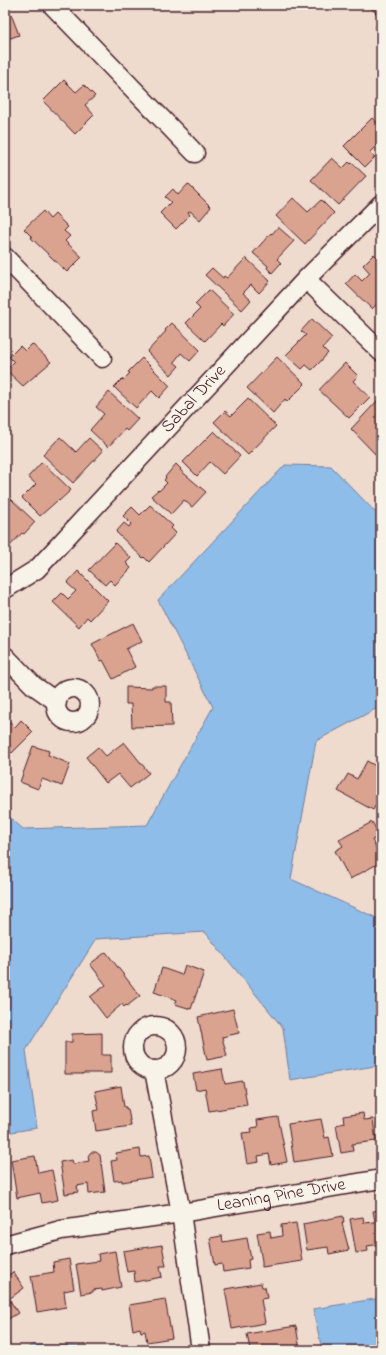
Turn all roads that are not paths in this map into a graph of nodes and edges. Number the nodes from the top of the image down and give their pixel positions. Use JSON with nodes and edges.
{"nodes":[{"id":1,"x":52,"y":5,"type":"edge"},
{"id":2,"x":195,"y":153,"type":"dead end"},
{"id":3,"x":381,"y":204,"type":"edge"},
{"id":4,"x":5,"y":257,"type":"edge"},
{"id":5,"x":306,"y":279,"type":"junction"},
{"id":6,"x":381,"y":352,"type":"edge"},
{"id":7,"x":102,"y":358,"type":"dead end"},
{"id":8,"x":5,"y":589,"type":"edge"},
{"id":9,"x":5,"y":656,"type":"edge"},
{"id":10,"x":57,"y":702,"type":"dead end"},
{"id":11,"x":154,"y":1070,"type":"dead end"},
{"id":12,"x":381,"y":1179,"type":"edge"},
{"id":13,"x":182,"y":1213,"type":"junction"},
{"id":14,"x":5,"y":1245,"type":"edge"},
{"id":15,"x":201,"y":1350,"type":"edge"}],
"edges":[{"from":1,"to":2,"type":"street"},
{"from":3,"to":5,"type":"street","name":"Sabal Drive"},
{"from":4,"to":7,"type":"street"},
{"from":5,"to":6,"type":"street"},
{"from":5,"to":8,"type":"street","name":"Sabal Drive"},
{"from":9,"to":10,"type":"street"},
{"from":11,"to":13,"type":"street"},
{"from":12,"to":13,"type":"street","name":"Leaning Pine Drive"},
{"from":13,"to":14,"type":"street","name":"Leaning Pine Drive"},
{"from":13,"to":15,"type":"street"}]}
